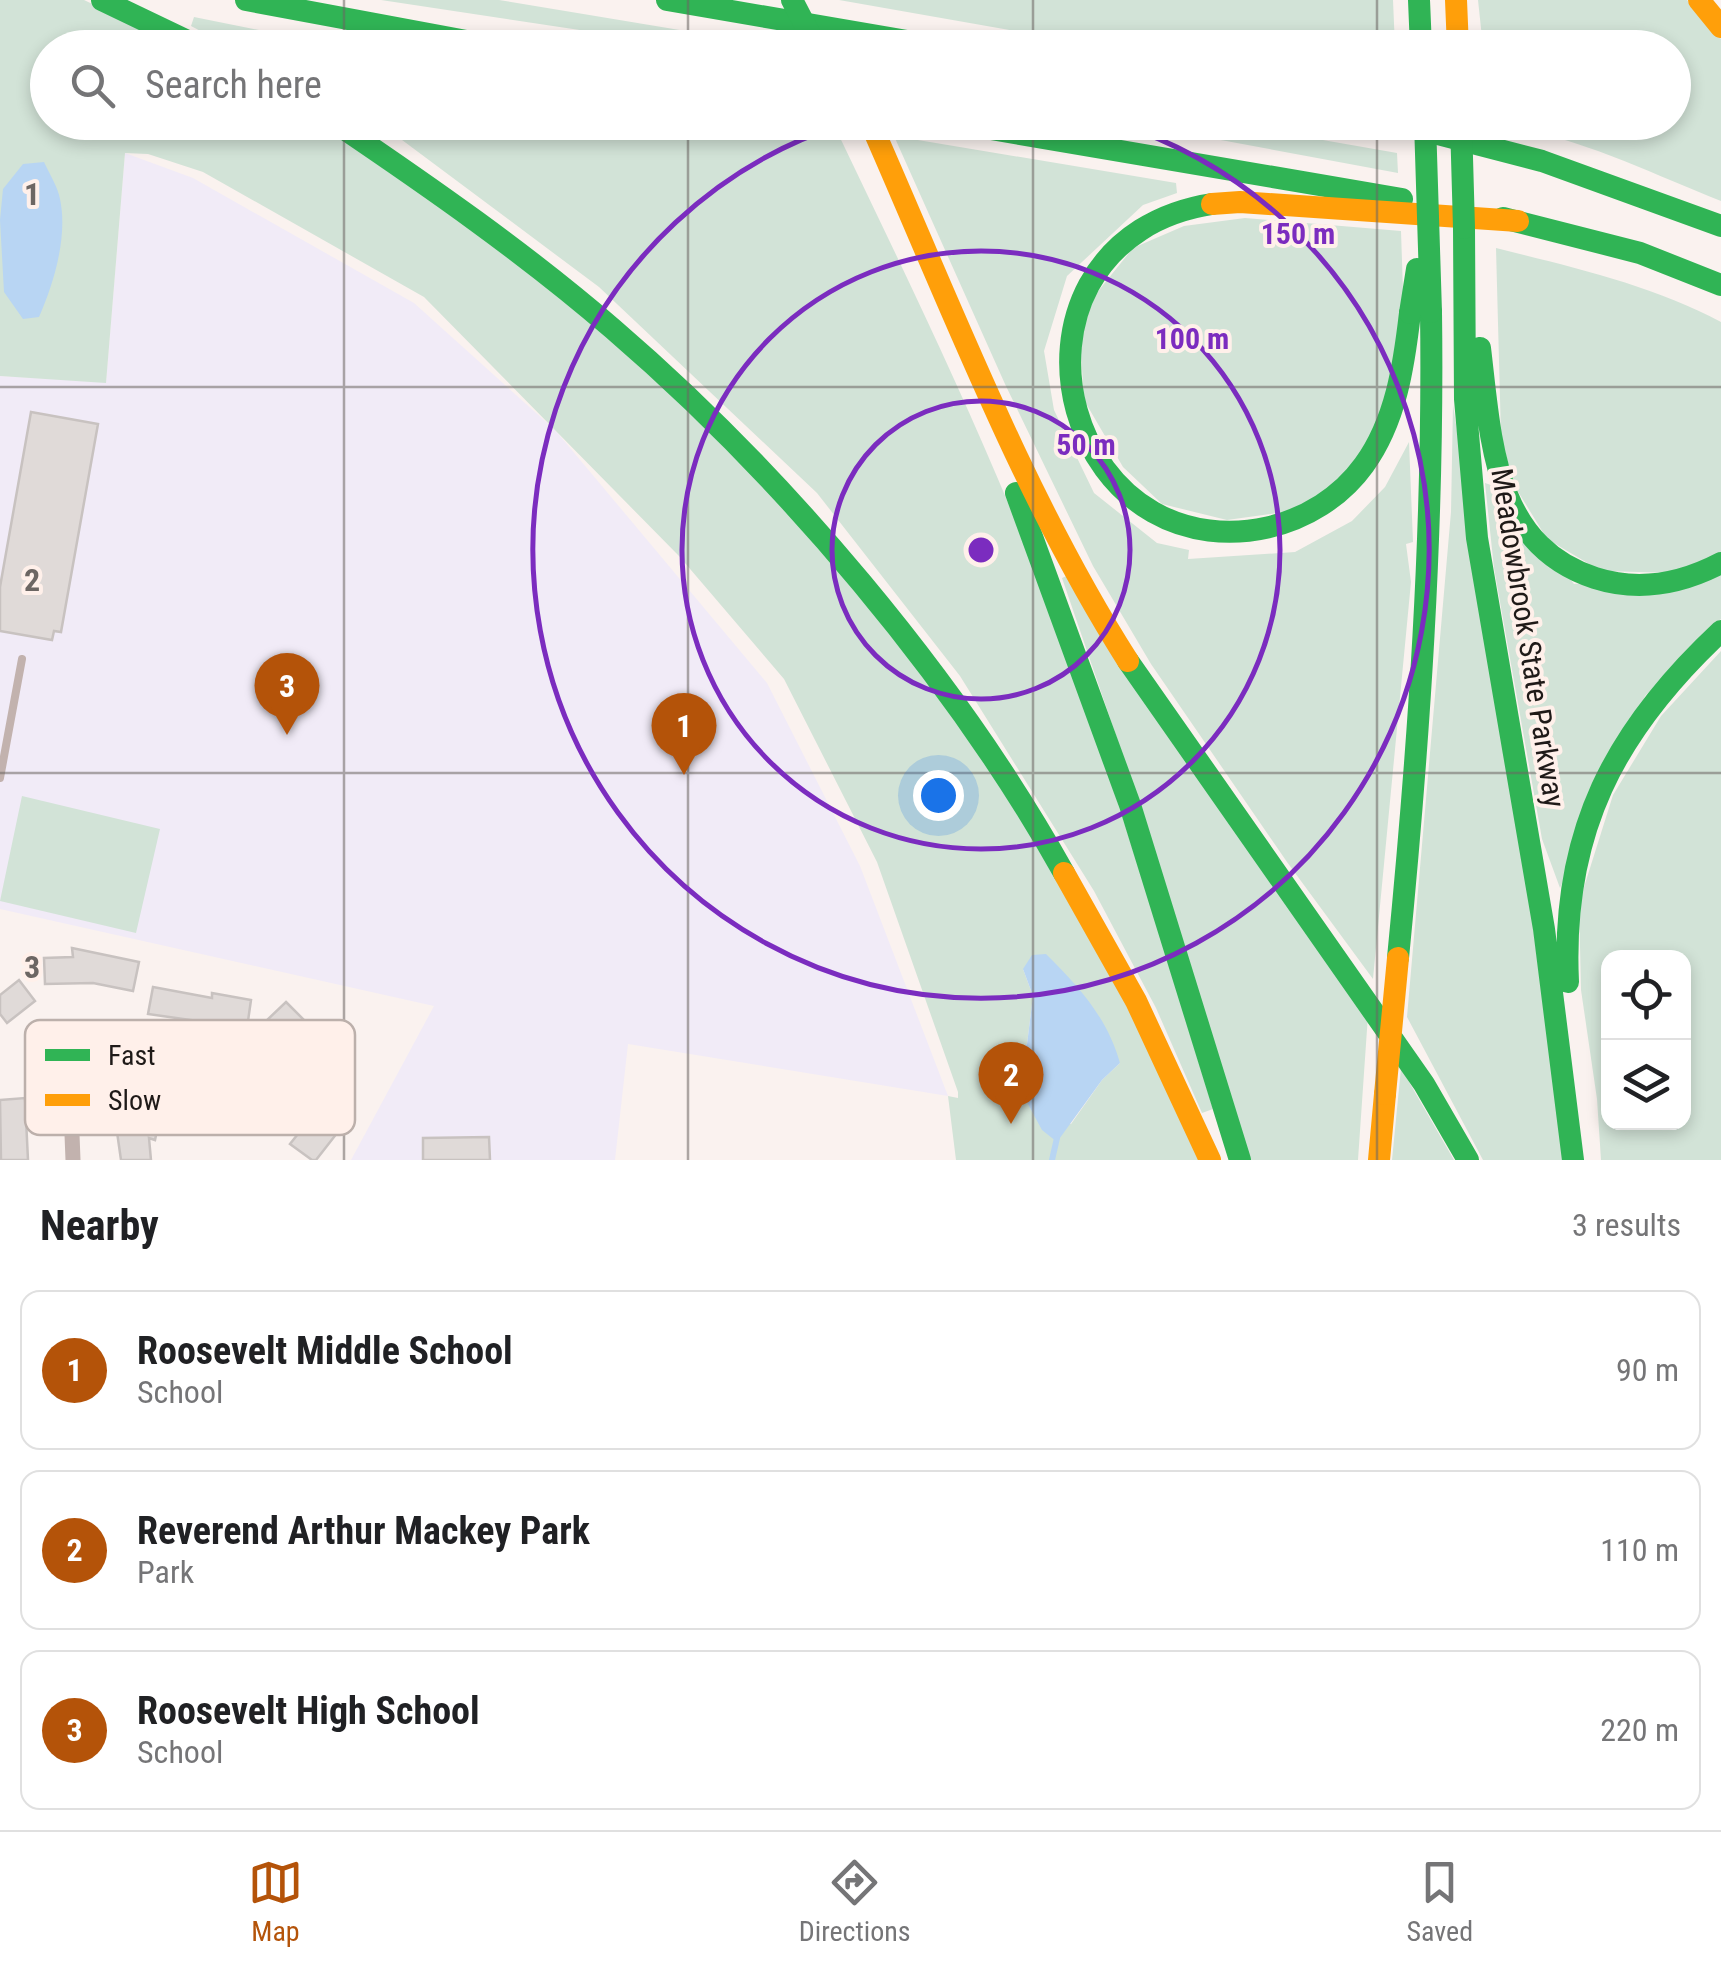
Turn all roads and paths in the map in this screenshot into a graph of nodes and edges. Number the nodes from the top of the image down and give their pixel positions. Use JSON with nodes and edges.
{"nodes":[{"id":1,"x":102,"y":0,"type":"edge"},
{"id":2,"x":246,"y":0,"type":"edge"},
{"id":3,"x":792,"y":0,"type":"edge"},
{"id":4,"x":810,"y":0,"type":"edge"},
{"id":5,"x":1420,"y":0,"type":"edge"},
{"id":6,"x":1456,"y":0,"type":"edge"},
{"id":7,"x":1699,"y":0,"type":"edge"},
{"id":8,"x":674,"y":1,"type":"edge"},
{"id":9,"x":1721,"y":27,"type":"edge"},
{"id":10,"x":164,"y":30,"type":"edge"},
{"id":11,"x":407,"y":30,"type":"edge"},
{"id":12,"x":808,"y":30,"type":"edge"},
{"id":13,"x":826,"y":30,"type":"edge"},
{"id":14,"x":843,"y":30,"type":"edge"},
{"id":15,"x":1421,"y":30,"type":"edge"},
{"id":16,"x":1458,"y":30,"type":"edge"},
{"id":17,"x":361,"y":140,"type":"edge"},
{"id":18,"x":862,"y":140,"type":"edge"},
{"id":19,"x":876,"y":140,"type":"edge"},
{"id":20,"x":1053,"y":140,"type":"edge"},
{"id":21,"x":1425,"y":140,"type":"edge"},
{"id":22,"x":1461,"y":140,"type":"edge"},
{"id":23,"x":1462,"y":140,"type":"edge"},
{"id":24,"x":895,"y":196,"type":"junction"},
{"id":25,"x":1518,"y":221,"type":"junction"},
{"id":26,"x":1721,"y":226,"type":"edge"},
{"id":27,"x":1464,"y":228,"type":"junction"},
{"id":28,"x":1682,"y":269,"type":"junction"},
{"id":29,"x":1721,"y":285,"type":"edge"},
{"id":30,"x":1721,"y":307,"type":"edge"},
{"id":31,"x":1421,"y":312,"type":"junction"},
{"id":32,"x":1721,"y":563,"type":"edge"},
{"id":33,"x":1721,"y":632,"type":"edge"},
{"id":34,"x":22,"y":659,"type":"dead end"},
{"id":35,"x":0,"y":778,"type":"edge"},
{"id":36,"x":1569,"y":1112,"type":"junction"},
{"id":37,"x":72,"y":1135,"type":"edge"},
{"id":38,"x":73,"y":1160,"type":"edge"},
{"id":39,"x":1210,"y":1160,"type":"edge"},
{"id":40,"x":1240,"y":1160,"type":"edge"},
{"id":41,"x":1379,"y":1160,"type":"edge"},
{"id":42,"x":1468,"y":1160,"type":"edge"},
{"id":43,"x":1573,"y":1160,"type":"edge"}],
"edges":[{"from":1,"to":10,"type":"highway"},
{"from":2,"to":11,"type":"highway"},
{"from":3,"to":12,"type":"highway","bridge":true},
{"from":4,"to":13,"type":"highway"},
{"from":5,"to":15,"type":"highway"},
{"from":6,"to":16,"type":"highway"},
{"from":7,"to":9,"type":"highway"},
{"from":8,"to":14,"type":"highway"},
{"from":17,"to":39,"type":"highway"},
{"from":18,"to":24,"type":"highway"},
{"from":19,"to":24,"type":"highway"},
{"from":20,"to":25,"type":"highway"},
{"from":21,"to":31,"type":"highway","bridge":true},
{"from":22,"to":26,"type":"highway"},
{"from":23,"to":27,"type":"highway","name":"Meadowbrook State Parkway","bridge":true},
{"from":24,"to":40,"type":"highway"},
{"from":24,"to":42,"type":"highway"},
{"from":25,"to":28,"type":"highway"},
{"from":25,"to":31,"type":"highway"},
{"from":27,"to":32,"type":"highway"},
{"from":27,"to":36,"type":"highway","name":"Meadowbrook State Parkway"},
{"from":28,"to":29,"type":"highway"},
{"from":28,"to":30,"type":"highway"},
{"from":31,"to":41,"type":"highway","bridge":true},
{"from":33,"to":36,"type":"highway"},
{"from":34,"to":35,"type":"lane"},
{"from":36,"to":43,"type":"highway","name":"Meadowbrook State Parkway"},
{"from":37,"to":38,"type":"street"}]}
